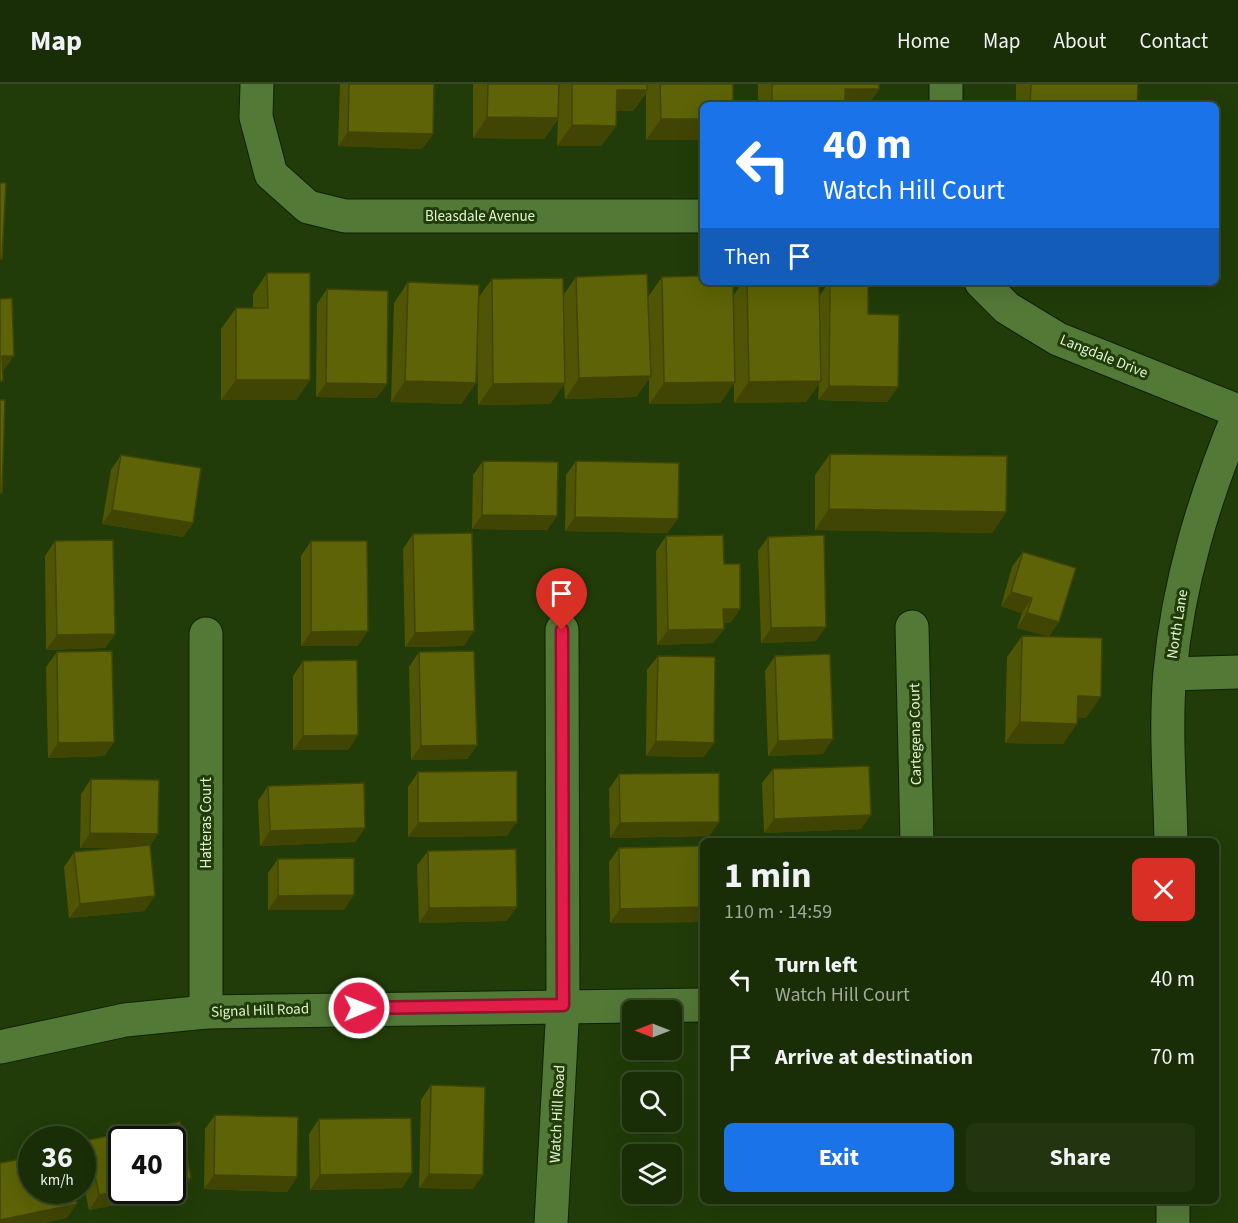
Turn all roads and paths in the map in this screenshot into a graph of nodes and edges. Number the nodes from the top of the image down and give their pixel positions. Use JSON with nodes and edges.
{"nodes":[{"id":1,"x":257,"y":84,"type":"edge"},
{"id":2,"x":946,"y":84,"type":"edge"},
{"id":3,"x":946,"y":102,"type":"edge"},
{"id":4,"x":700,"y":216,"type":"edge"},
{"id":5,"x":984,"y":285,"type":"edge"},
{"id":6,"x":1238,"y":411,"type":"edge"},
{"id":7,"x":1238,"y":417,"type":"edge"},
{"id":8,"x":912,"y":627,"type":"dead end"},
{"id":9,"x":562,"y":630,"type":"dead end"},
{"id":10,"x":206,"y":634,"type":"dead end"},
{"id":11,"x":1238,"y":672,"type":"edge"},
{"id":12,"x":1170,"y":674,"type":"junction"},
{"id":13,"x":917,"y":838,"type":"edge"},
{"id":14,"x":1171,"y":838,"type":"edge"},
{"id":15,"x":563,"y":1005,"type":"junction"},
{"id":16,"x":700,"y":1005,"type":"edge"},
{"id":17,"x":206,"y":1012,"type":"junction"},
{"id":18,"x":0,"y":1047,"type":"edge"},
{"id":19,"x":1173,"y":1204,"type":"edge"},
{"id":20,"x":551,"y":1223,"type":"edge"},
{"id":21,"x":1173,"y":1223,"type":"edge"}],
"edges":[{"from":1,"to":4,"type":"street","name":"Bleasdale Avenue"},
{"from":2,"to":3,"type":"street"},
{"from":5,"to":6,"type":"street","name":"Langdale Drive"},
{"from":7,"to":12,"type":"street","name":"North Lane"},
{"from":8,"to":13,"type":"street","name":"Cartegena Court"},
{"from":9,"to":15,"type":"street","name":"Watch Hill Road"},
{"from":10,"to":17,"type":"street","name":"Hatteras Court"},
{"from":11,"to":12,"type":"street"},
{"from":12,"to":14,"type":"street","name":"North Lane"},
{"from":15,"to":16,"type":"street","name":"Signal Hill Road"},
{"from":15,"to":17,"type":"street","name":"Signal Hill Road"},
{"from":15,"to":20,"type":"street","name":"Watch Hill Road"},
{"from":17,"to":18,"type":"street","name":"Signal Hill Road"},
{"from":19,"to":21,"type":"street"}]}
